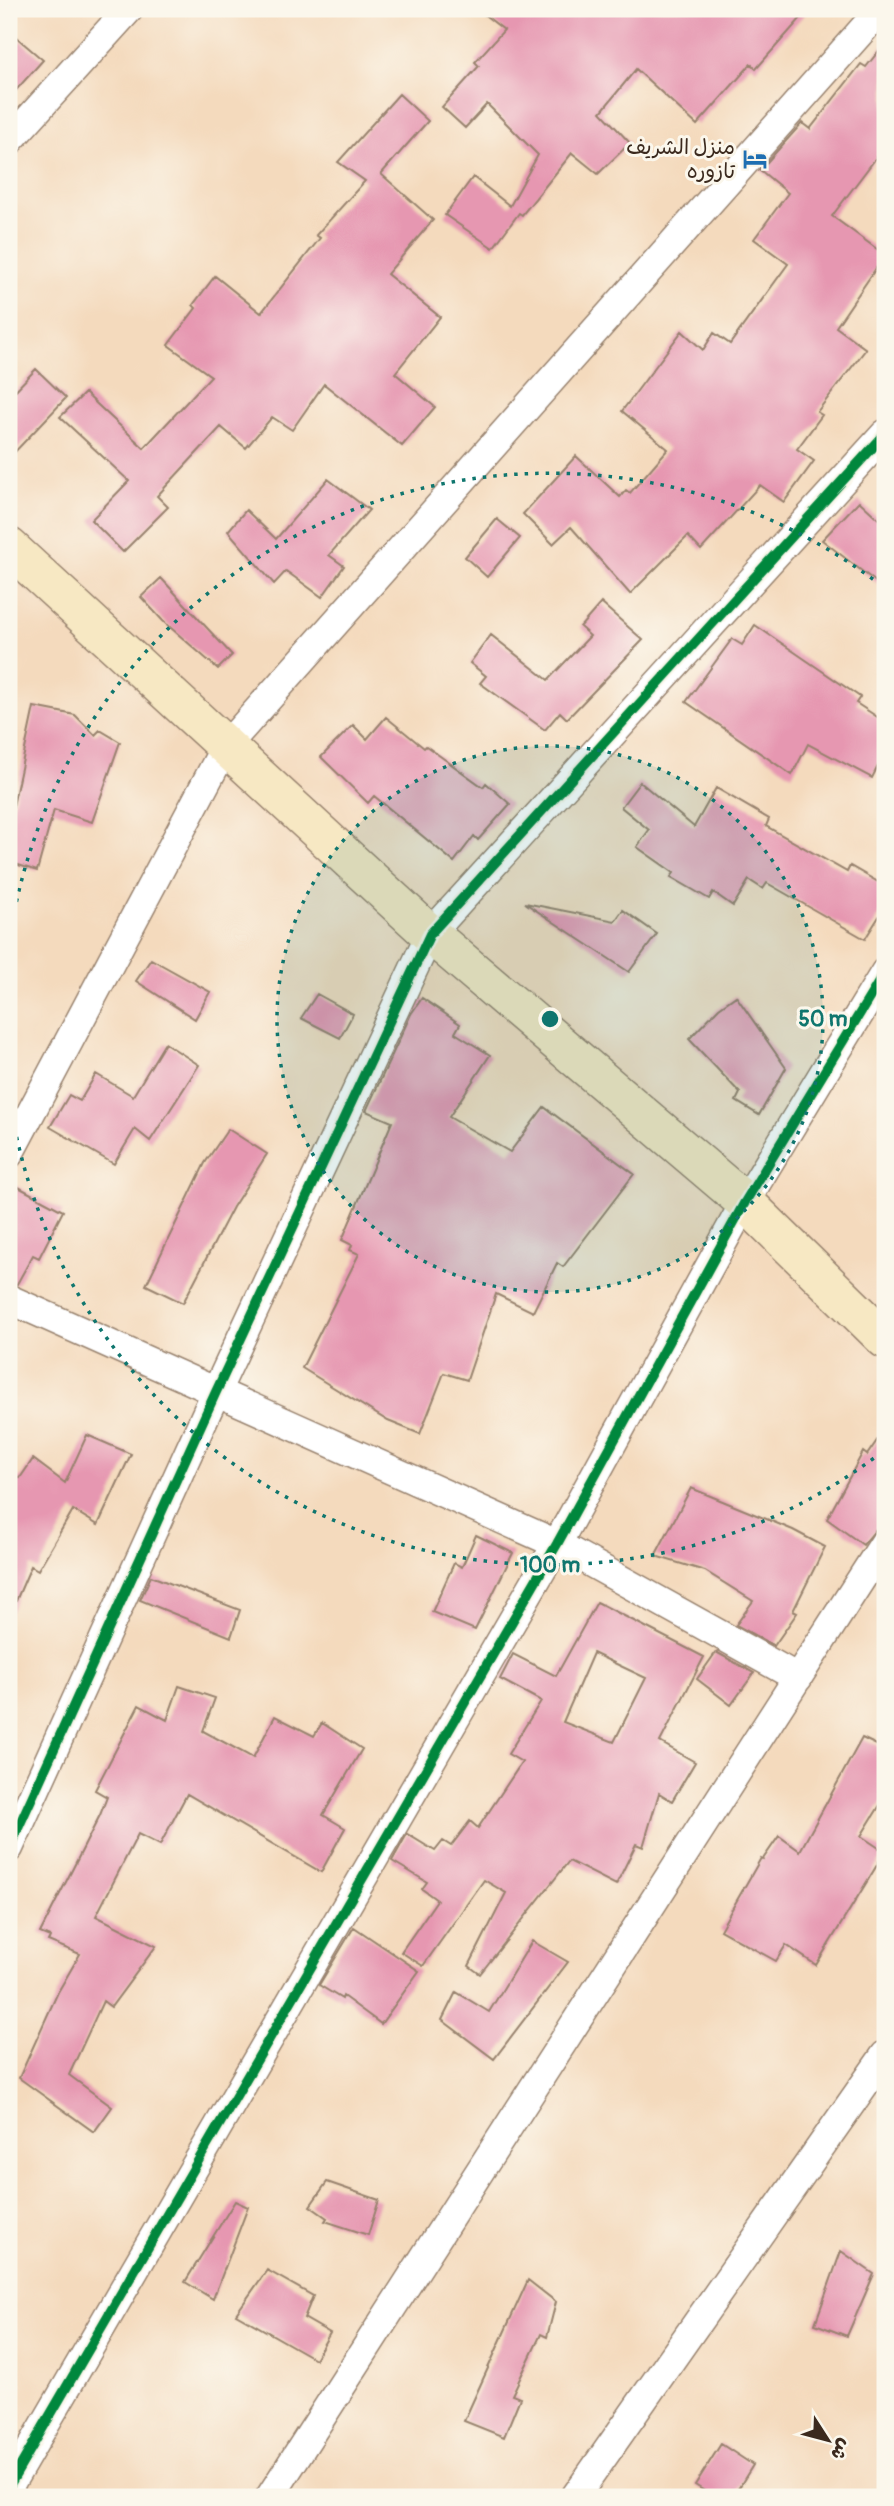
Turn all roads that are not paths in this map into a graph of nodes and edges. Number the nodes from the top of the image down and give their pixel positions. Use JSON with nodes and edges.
{"nodes":[{"id":1,"x":129,"y":9,"type":"edge"},
{"id":2,"x":881,"y":9,"type":"edge"},
{"id":3,"x":9,"y":141,"type":"edge"},
{"id":4,"x":885,"y":435,"type":"edge"},
{"id":5,"x":9,"y":547,"type":"edge"},
{"id":6,"x":225,"y":747,"type":"junction"},
{"id":7,"x":430,"y":934,"type":"junction"},
{"id":8,"x":885,"y":972,"type":"edge"},
{"id":9,"x":9,"y":1154,"type":"edge"},
{"id":10,"x":746,"y":1202,"type":"junction"},
{"id":11,"x":9,"y":1300,"type":"edge"},
{"id":12,"x":885,"y":1339,"type":"edge"},
{"id":13,"x":215,"y":1394,"type":"junction"},
{"id":14,"x":885,"y":1542,"type":"edge"},
{"id":15,"x":557,"y":1545,"type":"junction"},
{"id":16,"x":798,"y":1678,"type":"junction"},
{"id":17,"x":9,"y":1849,"type":"edge"},
{"id":18,"x":885,"y":2055,"type":"edge"},
{"id":19,"x":9,"y":2486,"type":"edge"},
{"id":20,"x":270,"y":2497,"type":"edge"},
{"id":21,"x":575,"y":2497,"type":"edge"}],
"edges":[{"from":1,"to":3,"type":"street"},
{"from":2,"to":6,"type":"street"},
{"from":4,"to":7,"type":"street"},
{"from":5,"to":6,"type":"street"},
{"from":6,"to":7,"type":"street"},
{"from":6,"to":9,"type":"street"},
{"from":7,"to":10,"type":"street"},
{"from":7,"to":13,"type":"street"},
{"from":8,"to":10,"type":"street"},
{"from":10,"to":12,"type":"street"},
{"from":10,"to":15,"type":"street"},
{"from":11,"to":13,"type":"street"},
{"from":13,"to":15,"type":"street"},
{"from":13,"to":17,"type":"street"},
{"from":14,"to":16,"type":"street"},
{"from":15,"to":16,"type":"street"},
{"from":15,"to":19,"type":"street"},
{"from":16,"to":20,"type":"street"},
{"from":18,"to":21,"type":"street"}]}
